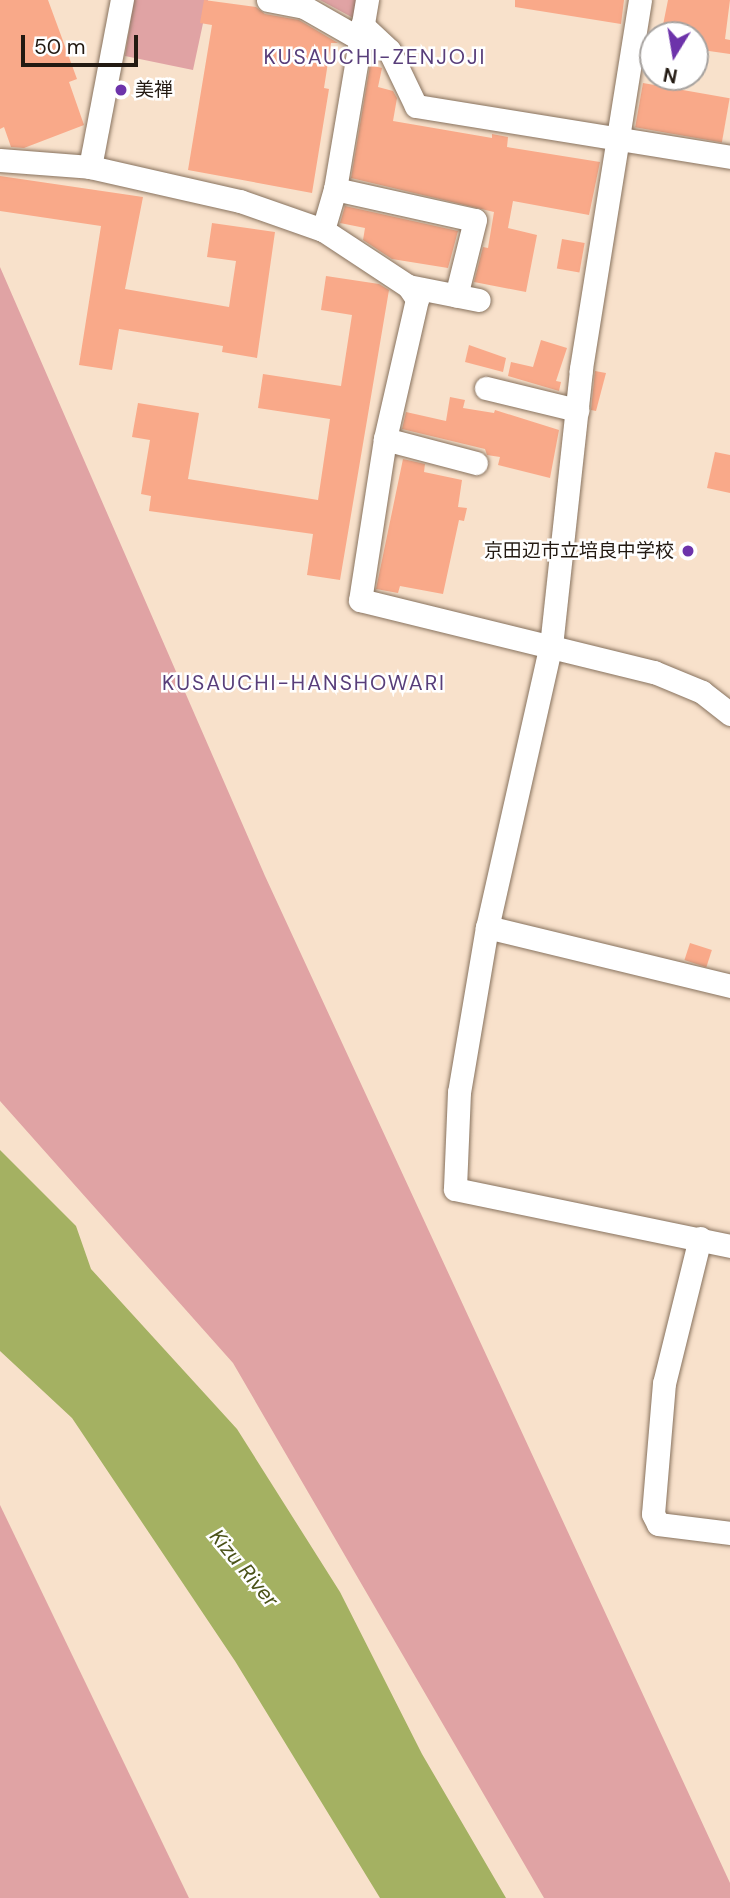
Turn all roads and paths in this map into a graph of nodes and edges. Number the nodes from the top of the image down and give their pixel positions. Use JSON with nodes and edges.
{"nodes":[{"id":1,"x":122,"y":0,"type":"edge"},
{"id":2,"x":268,"y":0,"type":"edge"},
{"id":3,"x":367,"y":0,"type":"edge"},
{"id":4,"x":640,"y":0,"type":"edge"},
{"id":5,"x":361,"y":32,"type":"junction"},
{"id":6,"x":620,"y":143,"type":"junction"},
{"id":7,"x":730,"y":157,"type":"edge"},
{"id":8,"x":0,"y":160,"type":"edge"},
{"id":9,"x":90,"y":167,"type":"junction"},
{"id":10,"x":335,"y":189,"type":"junction"},
{"id":11,"x":323,"y":230,"type":"junction"},
{"id":12,"x":408,"y":286,"type":"junction"},
{"id":13,"x":456,"y":296,"type":"junction"},
{"id":14,"x":479,"y":300,"type":"dead end"},
{"id":15,"x":486,"y":388,"type":"dead end"},
{"id":16,"x":577,"y":410,"type":"junction"},
{"id":17,"x":385,"y":439,"type":"junction"},
{"id":18,"x":476,"y":463,"type":"dead end"},
{"id":19,"x":551,"y":644,"type":"junction"},
{"id":20,"x":730,"y":714,"type":"edge"},
{"id":21,"x":487,"y":927,"type":"junction"},
{"id":22,"x":730,"y":986,"type":"edge"},
{"id":23,"x":700,"y":1238,"type":"junction"},
{"id":24,"x":730,"y":1245,"type":"edge"},
{"id":25,"x":730,"y":1533,"type":"edge"}],
"edges":[{"from":1,"to":9,"type":"street"},
{"from":2,"to":5,"type":"street"},
{"from":3,"to":5,"type":"street"},
{"from":4,"to":6,"type":"street"},
{"from":5,"to":6,"type":"street"},
{"from":5,"to":10,"type":"street"},
{"from":6,"to":7,"type":"street"},
{"from":6,"to":16,"type":"street"},
{"from":8,"to":9,"type":"street"},
{"from":9,"to":11,"type":"street"},
{"from":10,"to":11,"type":"street"},
{"from":10,"to":13,"type":"street"},
{"from":11,"to":12,"type":"street"},
{"from":12,"to":13,"type":"street"},
{"from":12,"to":17,"type":"street"},
{"from":13,"to":14,"type":"street"},
{"from":15,"to":16,"type":"street"},
{"from":16,"to":19,"type":"street"},
{"from":17,"to":18,"type":"street"},
{"from":17,"to":19,"type":"street"},
{"from":19,"to":20,"type":"street"},
{"from":19,"to":21,"type":"street"},
{"from":21,"to":22,"type":"street"},
{"from":21,"to":23,"type":"street"},
{"from":23,"to":24,"type":"street"},
{"from":23,"to":25,"type":"street"}]}
